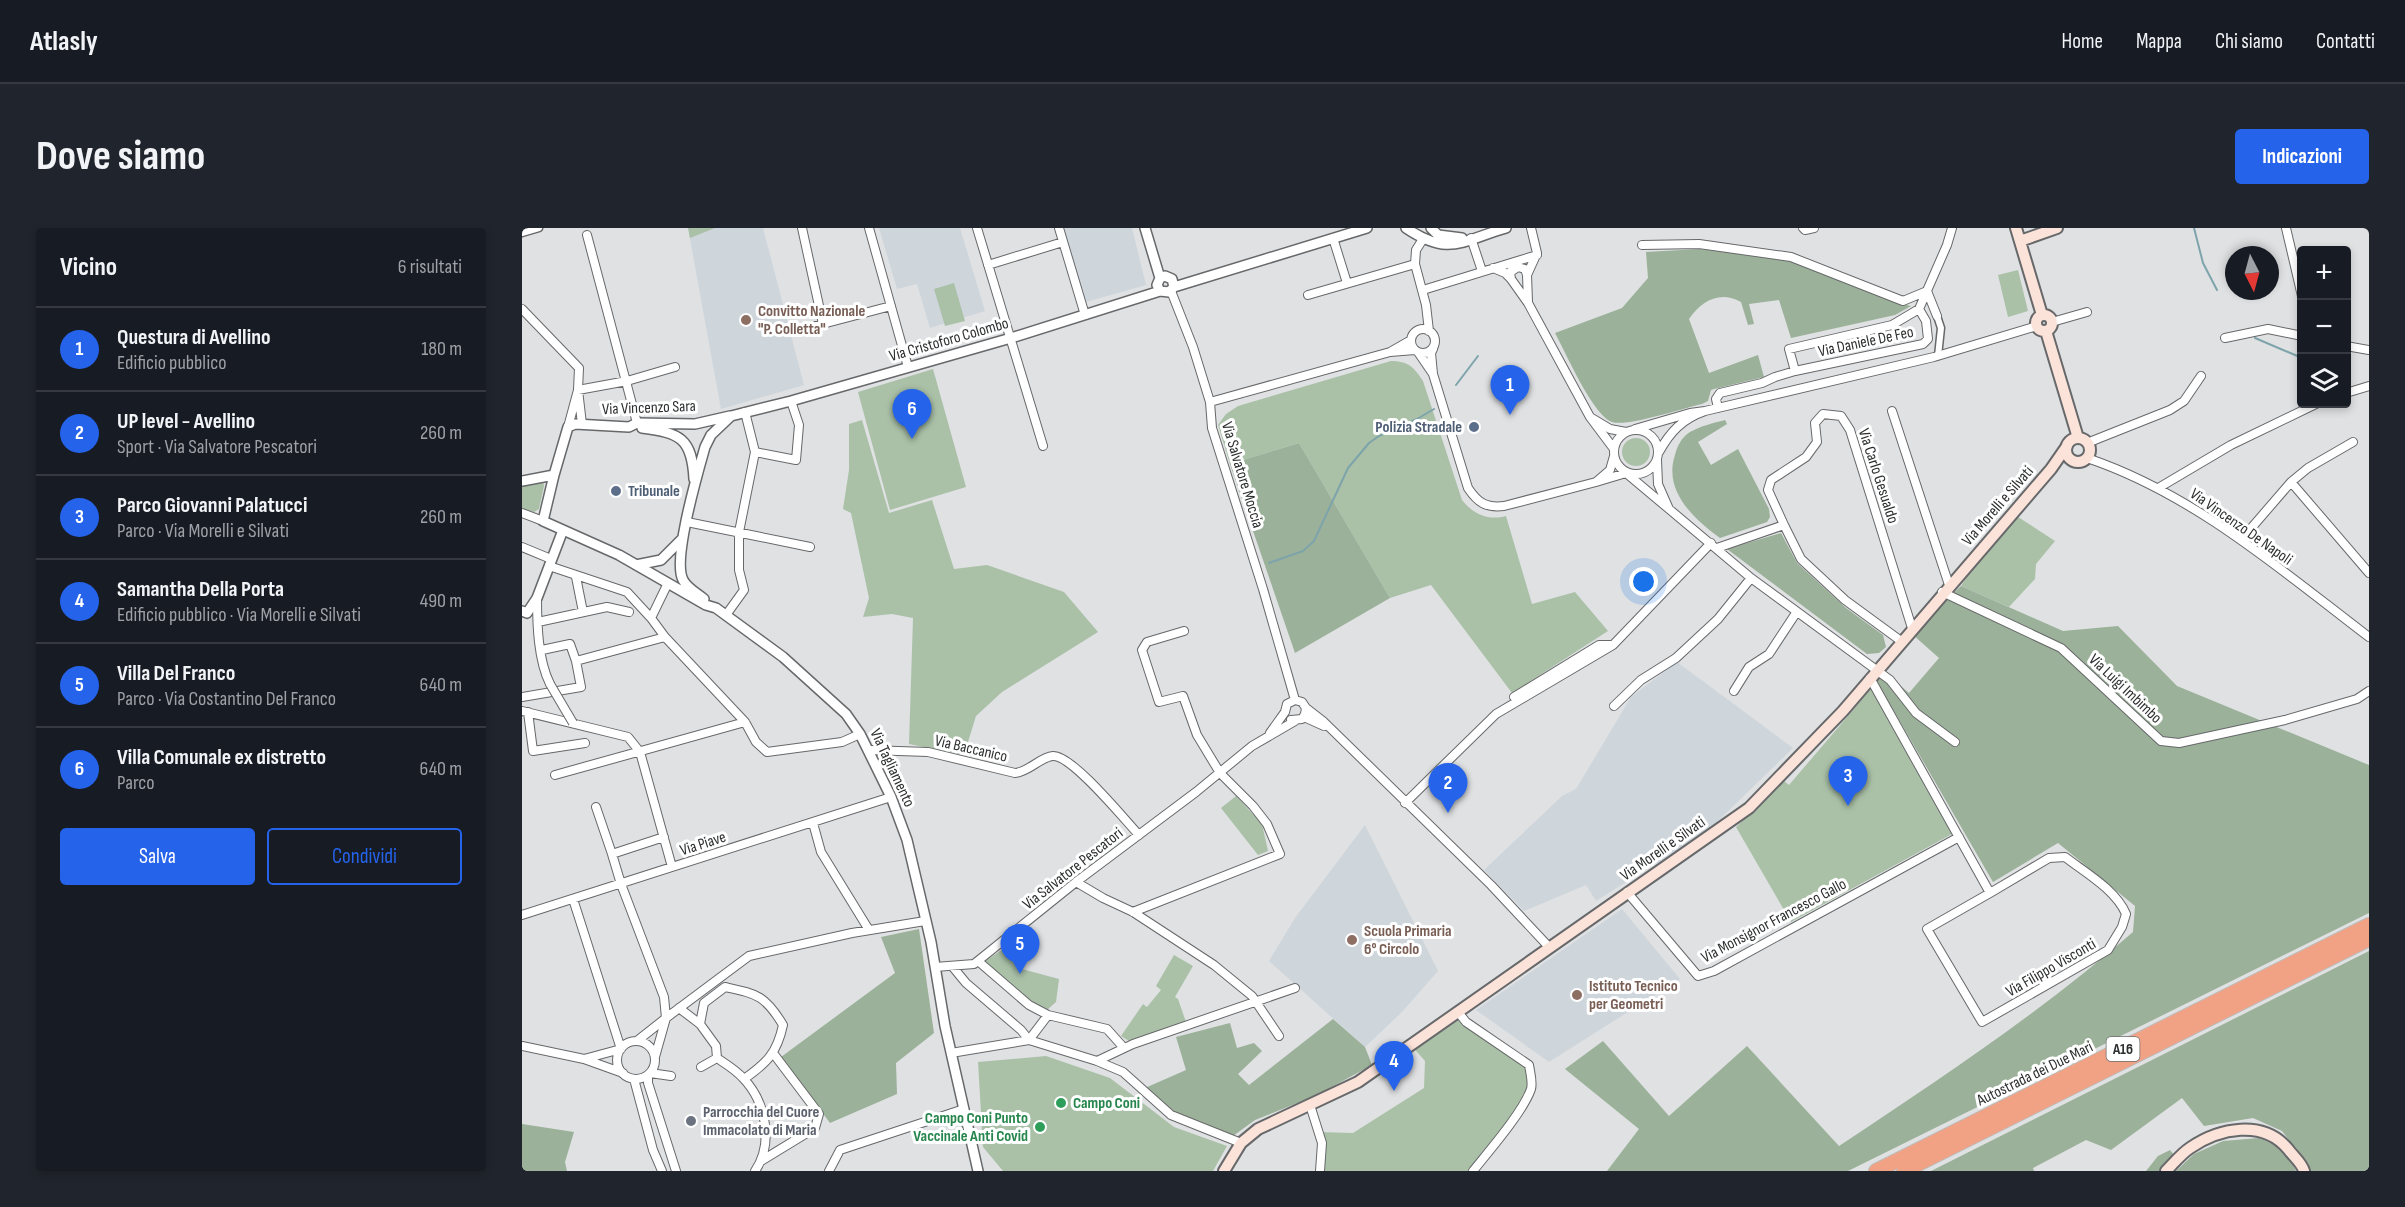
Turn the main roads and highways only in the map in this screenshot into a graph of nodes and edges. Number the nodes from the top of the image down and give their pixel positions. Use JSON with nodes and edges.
{"nodes":[{"id":1,"x":2016,"y":228,"type":"edge"},
{"id":2,"x":2057,"y":228,"type":"edge"},
{"id":3,"x":2020,"y":241,"type":"junction"},
{"id":4,"x":2082,"y":441,"type":"junction"},
{"id":5,"x":2067,"y":446,"type":"junction"},
{"id":6,"x":2073,"y":461,"type":"junction"},
{"id":7,"x":2051,"y":469,"type":"junction"},
{"id":8,"x":2369,"y":925,"type":"edge"},
{"id":9,"x":2369,"y":939,"type":"edge"},
{"id":10,"x":1224,"y":1171,"type":"edge"},
{"id":11,"x":1876,"y":1171,"type":"edge"},
{"id":12,"x":1904,"y":1171,"type":"edge"},
{"id":13,"x":2166,"y":1171,"type":"edge"},
{"id":14,"x":2304,"y":1171,"type":"edge"}],
"edges":[{"from":1,"to":3,"type":"main road"},
{"from":2,"to":3,"type":"main road"},
{"from":3,"to":4,"type":"main road"},
{"from":4,"to":5,"type":"main road"},
{"from":4,"to":6,"type":"main road"},
{"from":5,"to":6,"type":"main road"},
{"from":5,"to":7,"type":"main road","name":"Via Morelli e Silvati"},
{"from":6,"to":7,"type":"main road","name":"Via Morelli e Silvati"},
{"from":7,"to":10,"type":"main road","name":"Via Morelli e Silvati"},
{"from":8,"to":11,"type":"highway","name":"Autostrada dei Due Mari","number":"A16"},
{"from":9,"to":12,"type":"highway","name":"Autostrada dei Due Mari","number":"A16"},
{"from":13,"to":14,"type":"main road"}]}
